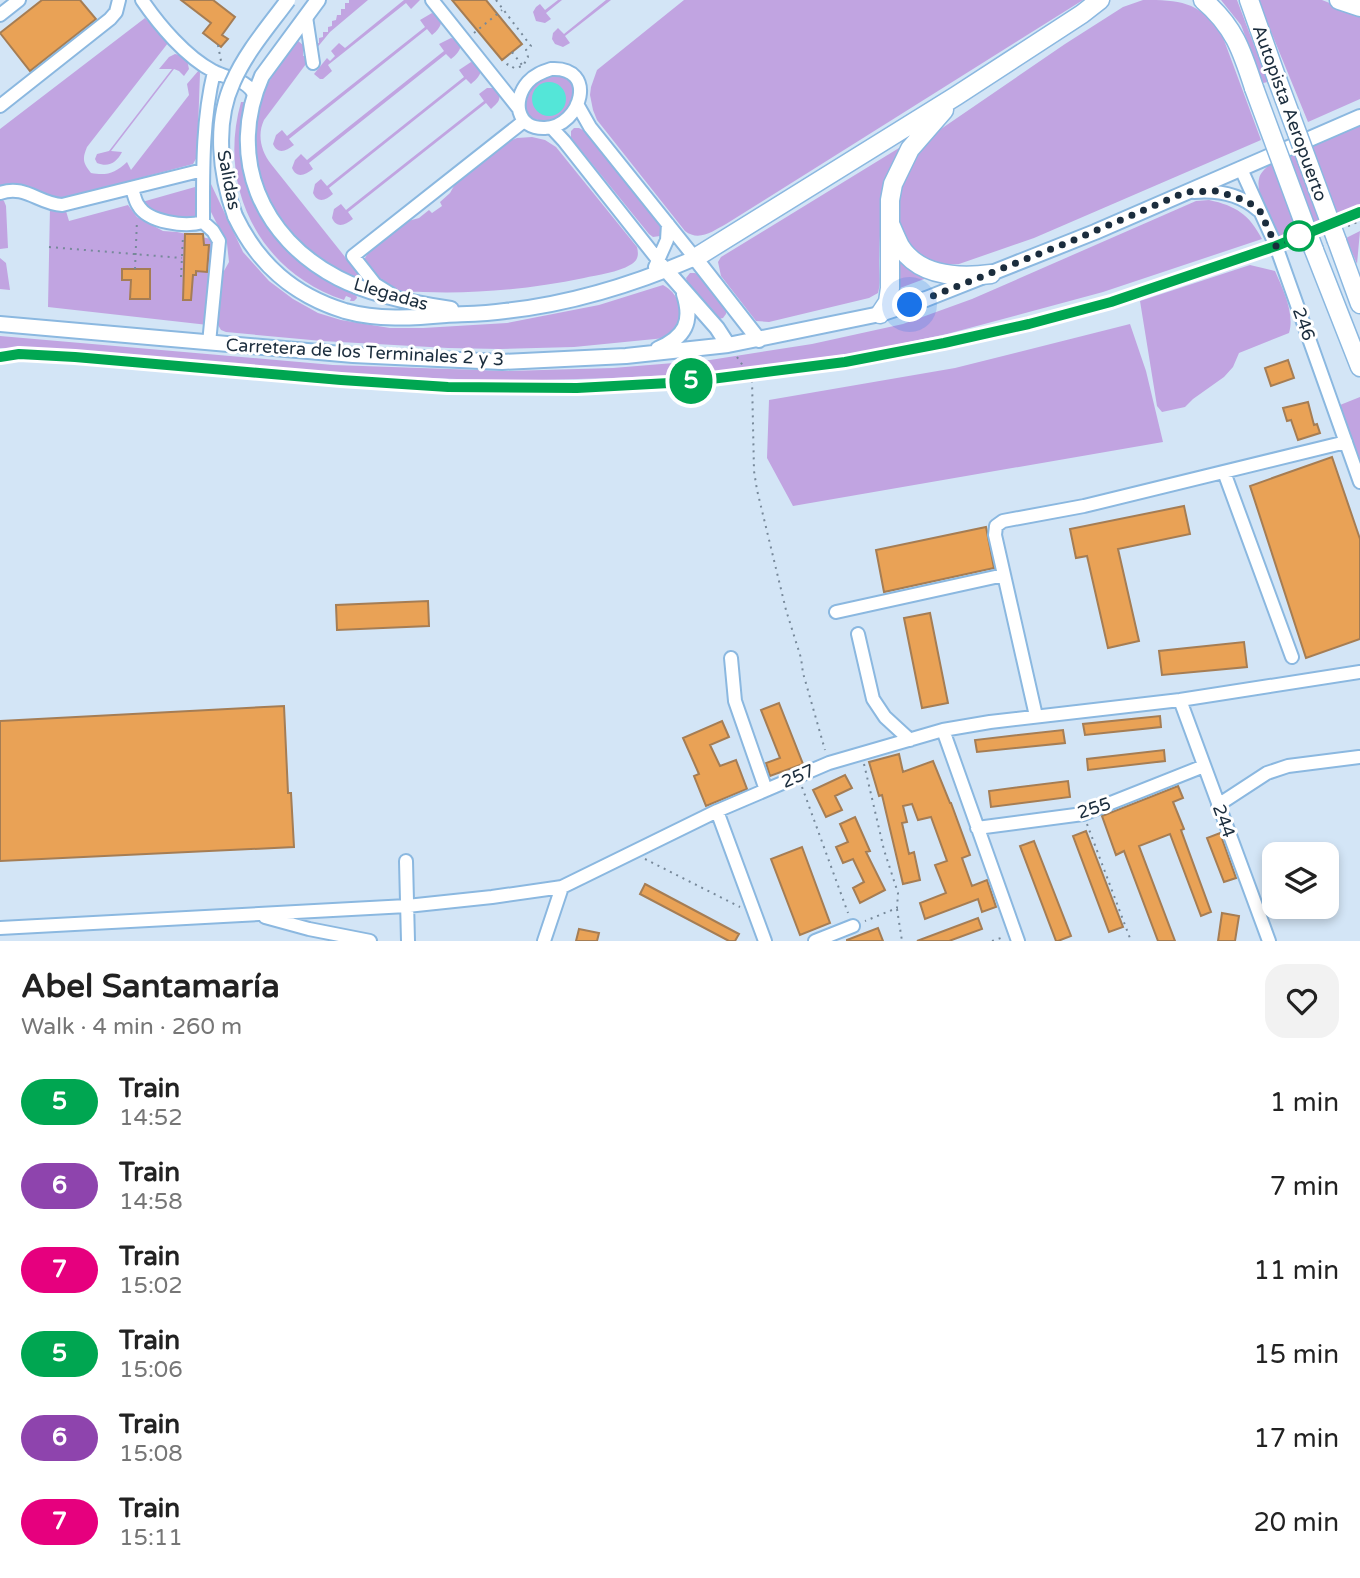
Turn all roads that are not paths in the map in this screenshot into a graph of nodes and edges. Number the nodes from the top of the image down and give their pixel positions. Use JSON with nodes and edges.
{"nodes":[{"id":1,"x":19,"y":0,"type":"edge"},
{"id":2,"x":119,"y":0,"type":"edge"},
{"id":3,"x":142,"y":0,"type":"edge"},
{"id":4,"x":288,"y":0,"type":"edge"},
{"id":5,"x":318,"y":0,"type":"edge"},
{"id":6,"x":432,"y":0,"type":"edge"},
{"id":7,"x":1100,"y":0,"type":"edge"},
{"id":8,"x":1114,"y":0,"type":"edge"},
{"id":9,"x":1203,"y":0,"type":"edge"},
{"id":10,"x":1249,"y":0,"type":"edge"},
{"id":11,"x":1339,"y":0,"type":"edge"},
{"id":12,"x":1360,"y":7,"type":"edge"},
{"id":13,"x":1082,"y":14,"type":"junction"},
{"id":14,"x":0,"y":15,"type":"edge"},
{"id":15,"x":306,"y":18,"type":"junction"},
{"id":16,"x":313,"y":63,"type":"dead end"},
{"id":17,"x":214,"y":72,"type":"junction"},
{"id":18,"x":262,"y":76,"type":"junction"},
{"id":19,"x":242,"y":82,"type":"junction"},
{"id":20,"x":255,"y":96,"type":"junction"},
{"id":21,"x":956,"y":96,"type":"junction"},
{"id":22,"x":577,"y":104,"type":"junction"},
{"id":23,"x":0,"y":106,"type":"edge"},
{"id":24,"x":522,"y":115,"type":"junction"},
{"id":25,"x":1360,"y":117,"type":"edge"},
{"id":26,"x":551,"y":127,"type":"junction"},
{"id":27,"x":1241,"y":169,"type":"junction"},
{"id":28,"x":203,"y":170,"type":"junction"},
{"id":29,"x":132,"y":189,"type":"junction"},
{"id":30,"x":1186,"y":192,"type":"junction"},
{"id":31,"x":0,"y":193,"type":"edge"},
{"id":32,"x":1260,"y":211,"type":"junction"},
{"id":33,"x":203,"y":222,"type":"junction"},
{"id":34,"x":890,"y":222,"type":"junction"},
{"id":35,"x":668,"y":224,"type":"junction"},
{"id":36,"x":695,"y":258,"type":"junction"},
{"id":37,"x":662,"y":265,"type":"junction"},
{"id":38,"x":991,"y":274,"type":"junction"},
{"id":39,"x":683,"y":289,"type":"junction"},
{"id":40,"x":394,"y":297,"type":"junction"},
{"id":41,"x":1360,"y":304,"type":"edge"},
{"id":42,"x":484,"y":313,"type":"junction"},
{"id":43,"x":880,"y":314,"type":"junction"},
{"id":44,"x":0,"y":324,"type":"edge"},
{"id":45,"x":760,"y":340,"type":"junction"},
{"id":46,"x":209,"y":343,"type":"junction"},
{"id":47,"x":727,"y":345,"type":"junction"},
{"id":48,"x":648,"y":354,"type":"junction"},
{"id":49,"x":1360,"y":367,"type":"edge"},
{"id":50,"x":1346,"y":442,"type":"junction"},
{"id":51,"x":1224,"y":472,"type":"junction"},
{"id":52,"x":1360,"y":482,"type":"edge"},
{"id":53,"x":1004,"y":575,"type":"junction"},
{"id":54,"x":836,"y":611,"type":"dead end"},
{"id":55,"x":858,"y":634,"type":"dead end"},
{"id":56,"x":1292,"y":657,"type":"dead end"},
{"id":57,"x":731,"y":658,"type":"dead end"},
{"id":58,"x":1360,"y":672,"type":"edge"},
{"id":59,"x":1180,"y":700,"type":"junction"},
{"id":60,"x":1036,"y":716,"type":"junction"},
{"id":61,"x":943,"y":730,"type":"junction"},
{"id":62,"x":910,"y":740,"type":"junction"},
{"id":63,"x":1359,"y":757,"type":"edge"},
{"id":64,"x":1204,"y":766,"type":"junction"},
{"id":65,"x":766,"y":790,"type":"junction"},
{"id":66,"x":1218,"y":805,"type":"junction"},
{"id":67,"x":718,"y":811,"type":"junction"},
{"id":68,"x":978,"y":828,"type":"junction"},
{"id":69,"x":406,"y":860,"type":"dead end"},
{"id":70,"x":562,"y":887,"type":"junction"},
{"id":71,"x":407,"y":906,"type":"junction"},
{"id":72,"x":251,"y":914,"type":"junction"},
{"id":73,"x":853,"y":926,"type":"road end"},
{"id":74,"x":0,"y":928,"type":"edge"},
{"id":75,"x":1264,"y":928,"type":"junction"},
{"id":76,"x":310,"y":935,"type":"edge"},
{"id":77,"x":344,"y":939,"type":"edge"},
{"id":78,"x":370,"y":941,"type":"edge"},
{"id":79,"x":408,"y":941,"type":"edge"},
{"id":80,"x":544,"y":941,"type":"edge"},
{"id":81,"x":765,"y":941,"type":"edge"},
{"id":82,"x":815,"y":941,"type":"edge"},
{"id":83,"x":1018,"y":941,"type":"edge"},
{"id":84,"x":1255,"y":941,"type":"edge"},
{"id":85,"x":1269,"y":941,"type":"edge"}],
"edges":[{"from":1,"to":14,"type":"street"},
{"from":2,"to":23,"type":"street"},
{"from":3,"to":17,"type":"street"},
{"from":4,"to":42,"type":"main road","name":"Salidas","bridge":true},
{"from":5,"to":15,"type":"main road","name":"Llegadas"},
{"from":6,"to":24,"type":"street"},
{"from":7,"to":13,"type":"highway"},
{"from":8,"to":13,"type":"highway"},
{"from":9,"to":49,"type":"highway","name":"Autopista Aeropuerto","bridge":true},
{"from":10,"to":41,"type":"highway","name":"Autopista Aeropuerto","bridge":true},
{"from":11,"to":12,"type":"highway"},
{"from":13,"to":21,"type":"highway"},
{"from":15,"to":16,"type":"street"},
{"from":15,"to":18,"type":"main road","name":"Llegadas"},
{"from":17,"to":19,"type":"street"},
{"from":17,"to":28,"type":"street"},
{"from":18,"to":19,"type":"street"},
{"from":18,"to":20,"type":"main road","name":"Llegadas"},
{"from":19,"to":20,"type":"street"},
{"from":20,"to":40,"type":"main road","name":"Llegadas"},
{"from":21,"to":34,"type":"highway"},
{"from":21,"to":36,"type":"highway"},
{"from":22,"to":24,"type":"street"},
{"from":22,"to":26,"type":"street"},
{"from":22,"to":35,"type":"street"},
{"from":24,"to":26,"type":"street"},
{"from":24,"to":40,"type":"street"},
{"from":25,"to":27,"type":"main road","name":"Carretera de los Terminales 2 y 3"},
{"from":26,"to":37,"type":"street"},
{"from":27,"to":30,"type":"main road","name":"Carretera de los Terminales 2 y 3"},
{"from":27,"to":32,"type":"street","name":"246"},
{"from":28,"to":29,"type":"street"},
{"from":28,"to":33,"type":"street"},
{"from":29,"to":31,"type":"street"},
{"from":29,"to":33,"type":"street"},
{"from":30,"to":32,"type":"street"},
{"from":30,"to":38,"type":"main road","name":"Carretera de los Terminales 2 y 3"},
{"from":32,"to":50,"type":"street","name":"246"},
{"from":33,"to":46,"type":"street"},
{"from":34,"to":38,"type":"highway"},
{"from":34,"to":43,"type":"highway"},
{"from":35,"to":36,"type":"street"},
{"from":35,"to":37,"type":"street"},
{"from":36,"to":37,"type":"main road"},
{"from":36,"to":45,"type":"main road"},
{"from":37,"to":39,"type":"main road"},
{"from":37,"to":42,"type":"main road"},
{"from":38,"to":43,"type":"main road","name":"Carretera de los Terminales 2 y 3"},
{"from":39,"to":47,"type":"main road"},
{"from":39,"to":48,"type":"main road"},
{"from":40,"to":42,"type":"main road","name":"Llegadas"},
{"from":43,"to":45,"type":"main road","name":"Carretera de los Terminales 2 y 3"},
{"from":44,"to":46,"type":"main road","name":"Carretera de los Terminales 2 y 3"},
{"from":45,"to":47,"type":"main road","name":"Carretera de los Terminales 2 y 3"},
{"from":46,"to":48,"type":"main road","name":"Carretera de los Terminales 2 y 3"},
{"from":47,"to":48,"type":"main road","name":"Carretera de los Terminales 2 y 3"},
{"from":50,"to":51,"type":"street"},
{"from":50,"to":52,"type":"street","name":"246"},
{"from":51,"to":53,"type":"street"},
{"from":51,"to":56,"type":"street"},
{"from":53,"to":54,"type":"street"},
{"from":53,"to":60,"type":"street"},
{"from":55,"to":62,"type":"street"},
{"from":57,"to":65,"type":"street"},
{"from":58,"to":59,"type":"street","name":"257"},
{"from":59,"to":60,"type":"street","name":"257"},
{"from":59,"to":64,"type":"street","name":"244"},
{"from":60,"to":61,"type":"street","name":"257"},
{"from":61,"to":62,"type":"street","name":"257"},
{"from":61,"to":68,"type":"street"},
{"from":62,"to":65,"type":"street","name":"257"},
{"from":63,"to":66,"type":"street"},
{"from":64,"to":66,"type":"street","name":"244"},
{"from":64,"to":68,"type":"street","name":"255"},
{"from":65,"to":67,"type":"street","name":"257"},
{"from":66,"to":75,"type":"street","name":"244"},
{"from":67,"to":70,"type":"street","name":"257"},
{"from":67,"to":81,"type":"street"},
{"from":68,"to":83,"type":"street"},
{"from":69,"to":71,"type":"street"},
{"from":70,"to":71,"type":"street","name":"257"},
{"from":70,"to":80,"type":"street"},
{"from":71,"to":72,"type":"street","name":"257"},
{"from":71,"to":79,"type":"street"},
{"from":72,"to":74,"type":"street","name":"257"},
{"from":72,"to":76,"type":"street","name":"257"},
{"from":73,"to":82,"type":"street"},
{"from":75,"to":84,"type":"street"},
{"from":75,"to":85,"type":"street","name":"244"},
{"from":76,"to":77,"type":"street","name":"257"},
{"from":77,"to":78,"type":"street","name":"257"}]}
